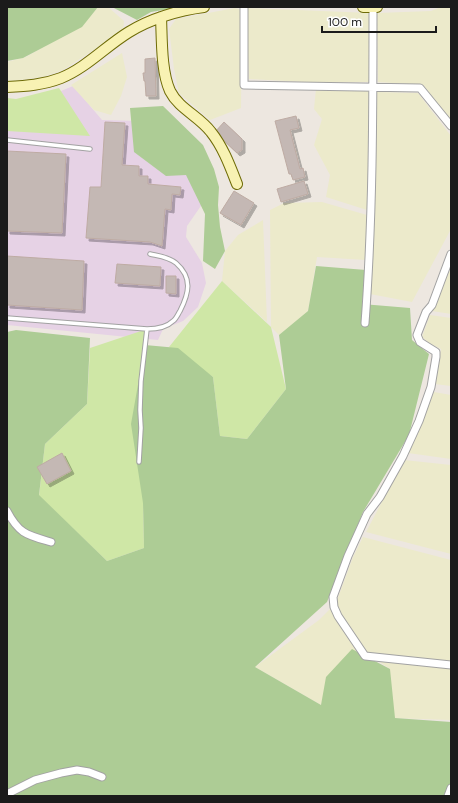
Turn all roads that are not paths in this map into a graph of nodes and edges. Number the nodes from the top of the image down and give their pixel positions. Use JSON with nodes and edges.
{"nodes":[{"id":1,"x":204,"y":7,"type":"edge"},
{"id":2,"x":244,"y":7,"type":"edge"},
{"id":3,"x":363,"y":7,"type":"edge"},
{"id":4,"x":373,"y":7,"type":"edge"},
{"id":5,"x":377,"y":7,"type":"edge"},
{"id":6,"x":161,"y":18,"type":"junction"},
{"id":7,"x":7,"y":87,"type":"edge"},
{"id":8,"x":373,"y":87,"type":"junction"},
{"id":9,"x":451,"y":126,"type":"edge"},
{"id":10,"x":7,"y":140,"type":"edge"},
{"id":11,"x":90,"y":149,"type":"dead end"},
{"id":12,"x":238,"y":184,"type":"dead end"},
{"id":13,"x":150,"y":254,"type":"dead end"},
{"id":14,"x":451,"y":254,"type":"edge"},
{"id":15,"x":7,"y":318,"type":"edge"},
{"id":16,"x":365,"y":323,"type":"dead end"},
{"id":17,"x":147,"y":330,"type":"junction"},
{"id":18,"x":138,"y":462,"type":"dead end"},
{"id":19,"x":7,"y":511,"type":"edge"},
{"id":20,"x":51,"y":542,"type":"dead end"},
{"id":21,"x":451,"y":665,"type":"edge"},
{"id":22,"x":102,"y":777,"type":"dead end"},
{"id":23,"x":451,"y":788,"type":"edge"},
{"id":24,"x":7,"y":794,"type":"edge"},
{"id":25,"x":448,"y":796,"type":"edge"}],
"edges":[{"from":1,"to":6,"type":"street"},
{"from":2,"to":8,"type":"street"},
{"from":3,"to":4,"type":"street"},
{"from":4,"to":5,"type":"street"},
{"from":4,"to":8,"type":"street"},
{"from":6,"to":7,"type":"street"},
{"from":6,"to":12,"type":"street"},
{"from":8,"to":9,"type":"street"},
{"from":8,"to":16,"type":"street"},
{"from":10,"to":11,"type":"lane"},
{"from":13,"to":17,"type":"lane"},
{"from":14,"to":21,"type":"street"},
{"from":15,"to":17,"type":"lane"},
{"from":17,"to":18,"type":"lane"},
{"from":19,"to":20,"type":"street"},
{"from":22,"to":24,"type":"street"},
{"from":23,"to":25,"type":"street"}]}
